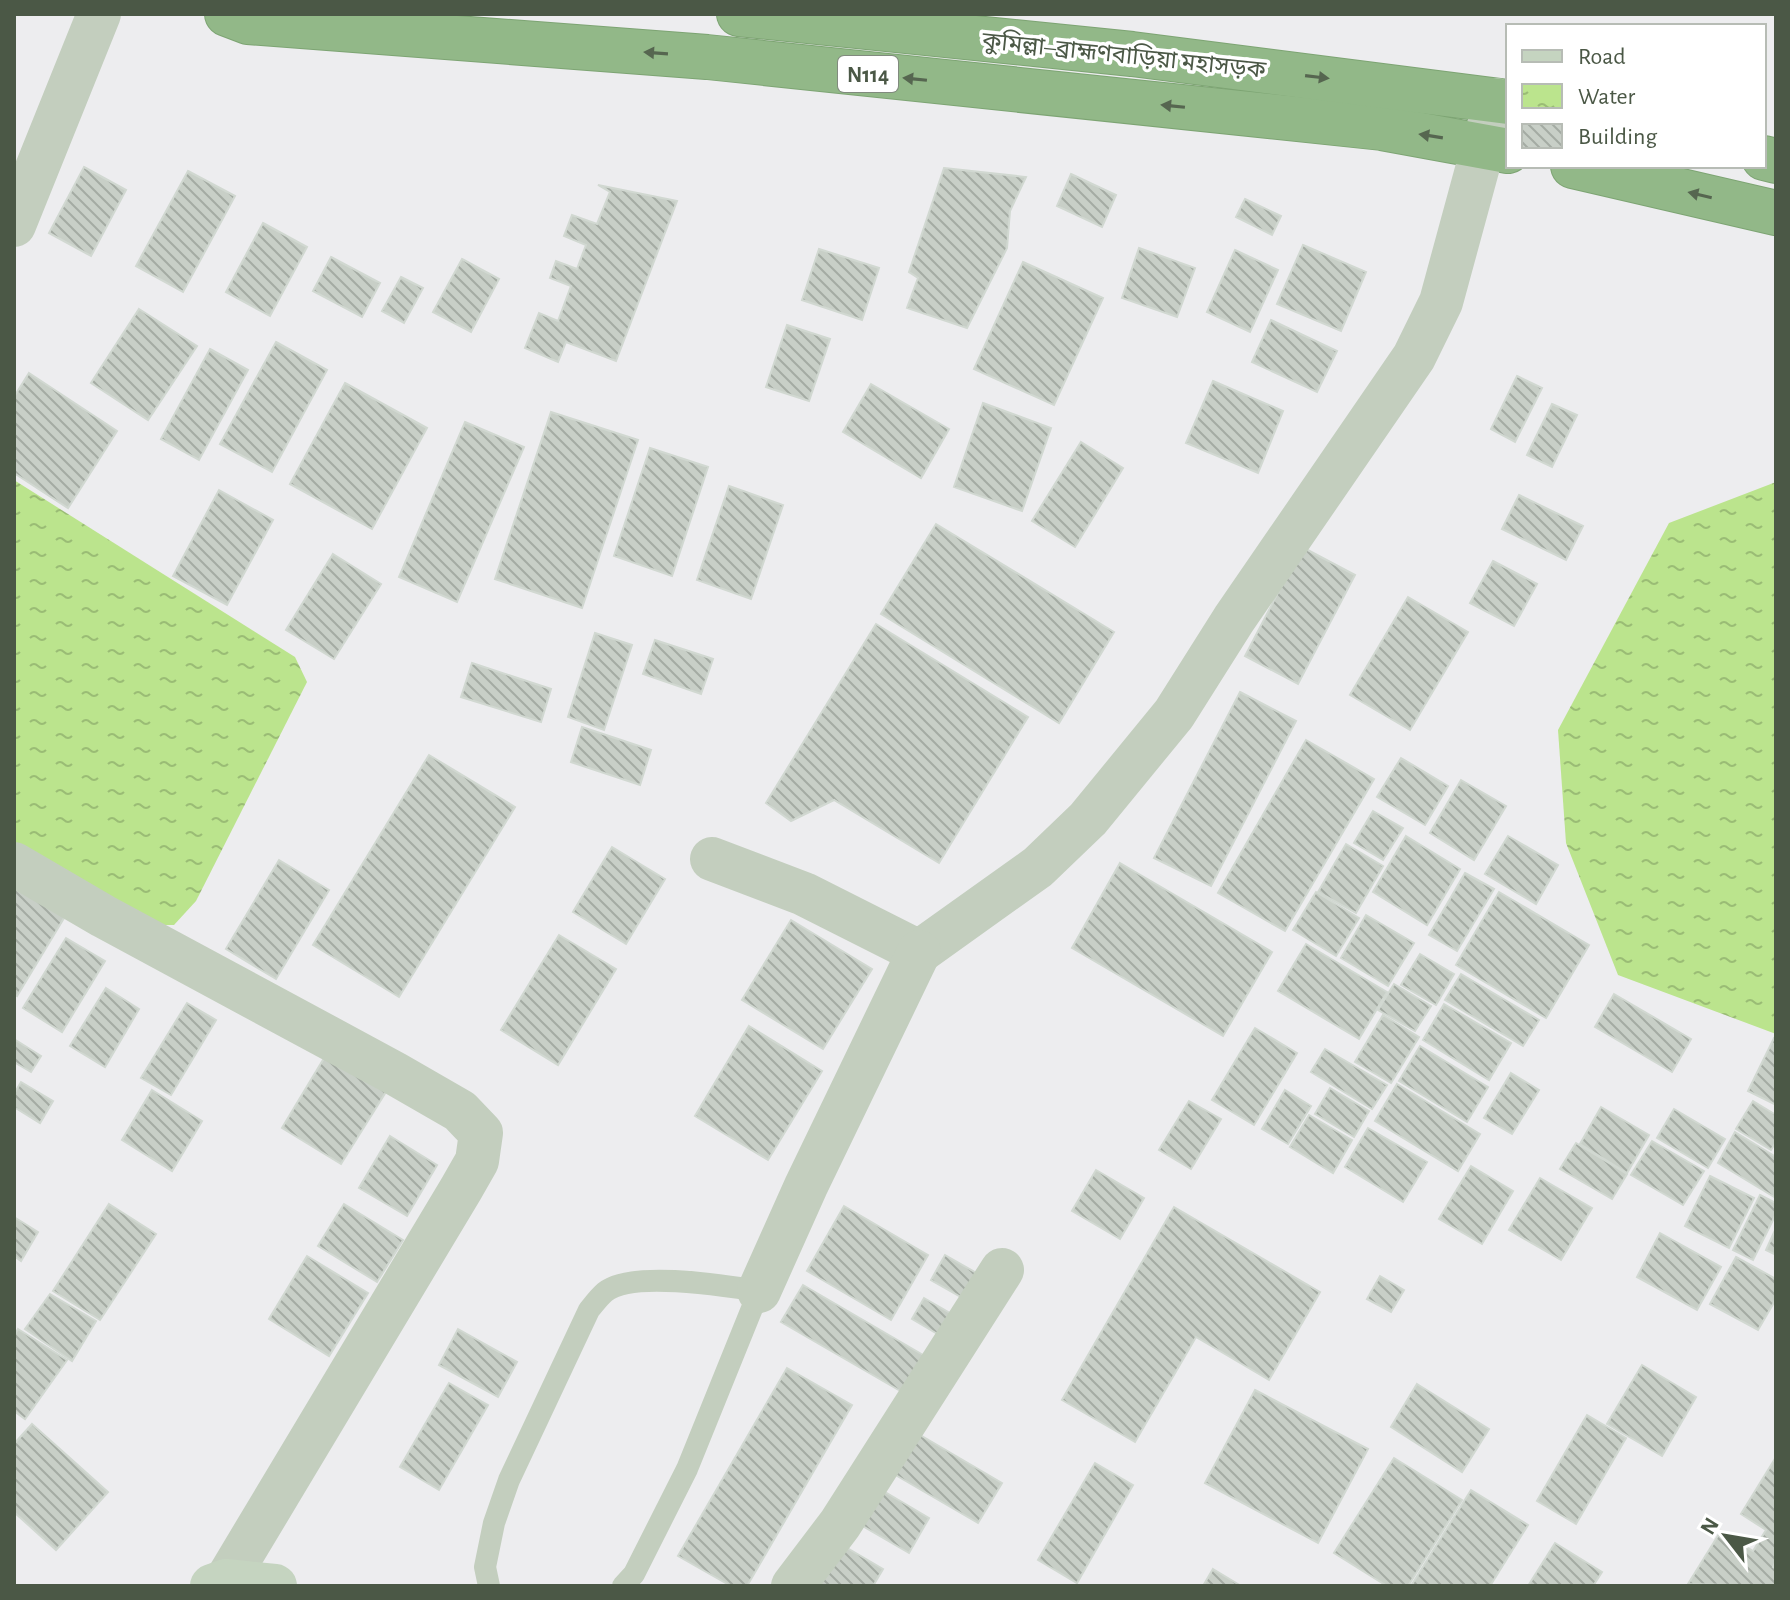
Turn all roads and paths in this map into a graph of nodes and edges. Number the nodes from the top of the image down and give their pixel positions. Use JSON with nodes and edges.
{"nodes":[{"id":1,"x":99,"y":14,"type":"edge"},
{"id":2,"x":227,"y":14,"type":"edge"},
{"id":3,"x":739,"y":14,"type":"edge"},
{"id":4,"x":517,"y":28,"type":"edge"},
{"id":5,"x":1502,"y":101,"type":"edge"},
{"id":6,"x":1496,"y":148,"type":"edge"},
{"id":7,"x":1582,"y":168,"type":"edge"},
{"id":8,"x":1776,"y":213,"type":"edge"},
{"id":9,"x":14,"y":225,"type":"edge"},
{"id":10,"x":712,"y":859,"type":"dead end"},
{"id":11,"x":14,"y":864,"type":"edge"},
{"id":12,"x":919,"y":952,"type":"junction"},
{"id":13,"x":1002,"y":1270,"type":"dead end"},
{"id":14,"x":759,"y":1291,"type":"junction"},
{"id":15,"x":219,"y":1584,"type":"edge"},
{"id":16,"x":275,"y":1586,"type":"edge"},
{"id":17,"x":489,"y":1586,"type":"edge"},
{"id":18,"x":623,"y":1586,"type":"edge"},
{"id":19,"x":793,"y":1586,"type":"edge"}],
"edges":[{"from":1,"to":9,"type":"street"},
{"from":2,"to":4,"type":"highway","number":"N114"},
{"from":3,"to":5,"type":"highway","name":"কুমিল্লা–ব্রাহ্মণবাড়িয়া মহাসড়ক","number":"N114","one_way":true},
{"from":6,"to":4,"type":"highway","number":"N114","one_way":true},
{"from":5,"to":6,"type":"street"},
{"from":6,"to":12,"type":"street"},
{"from":8,"to":7,"type":"highway","one_way":true},
{"from":10,"to":12,"type":"street"},
{"from":11,"to":15,"type":"street"},
{"from":12,"to":14,"type":"street"},
{"from":13,"to":19,"type":"street"},
{"from":14,"to":17,"type":"lane"},
{"from":14,"to":18,"type":"lane"},
{"from":15,"to":16,"type":"street"}]}
